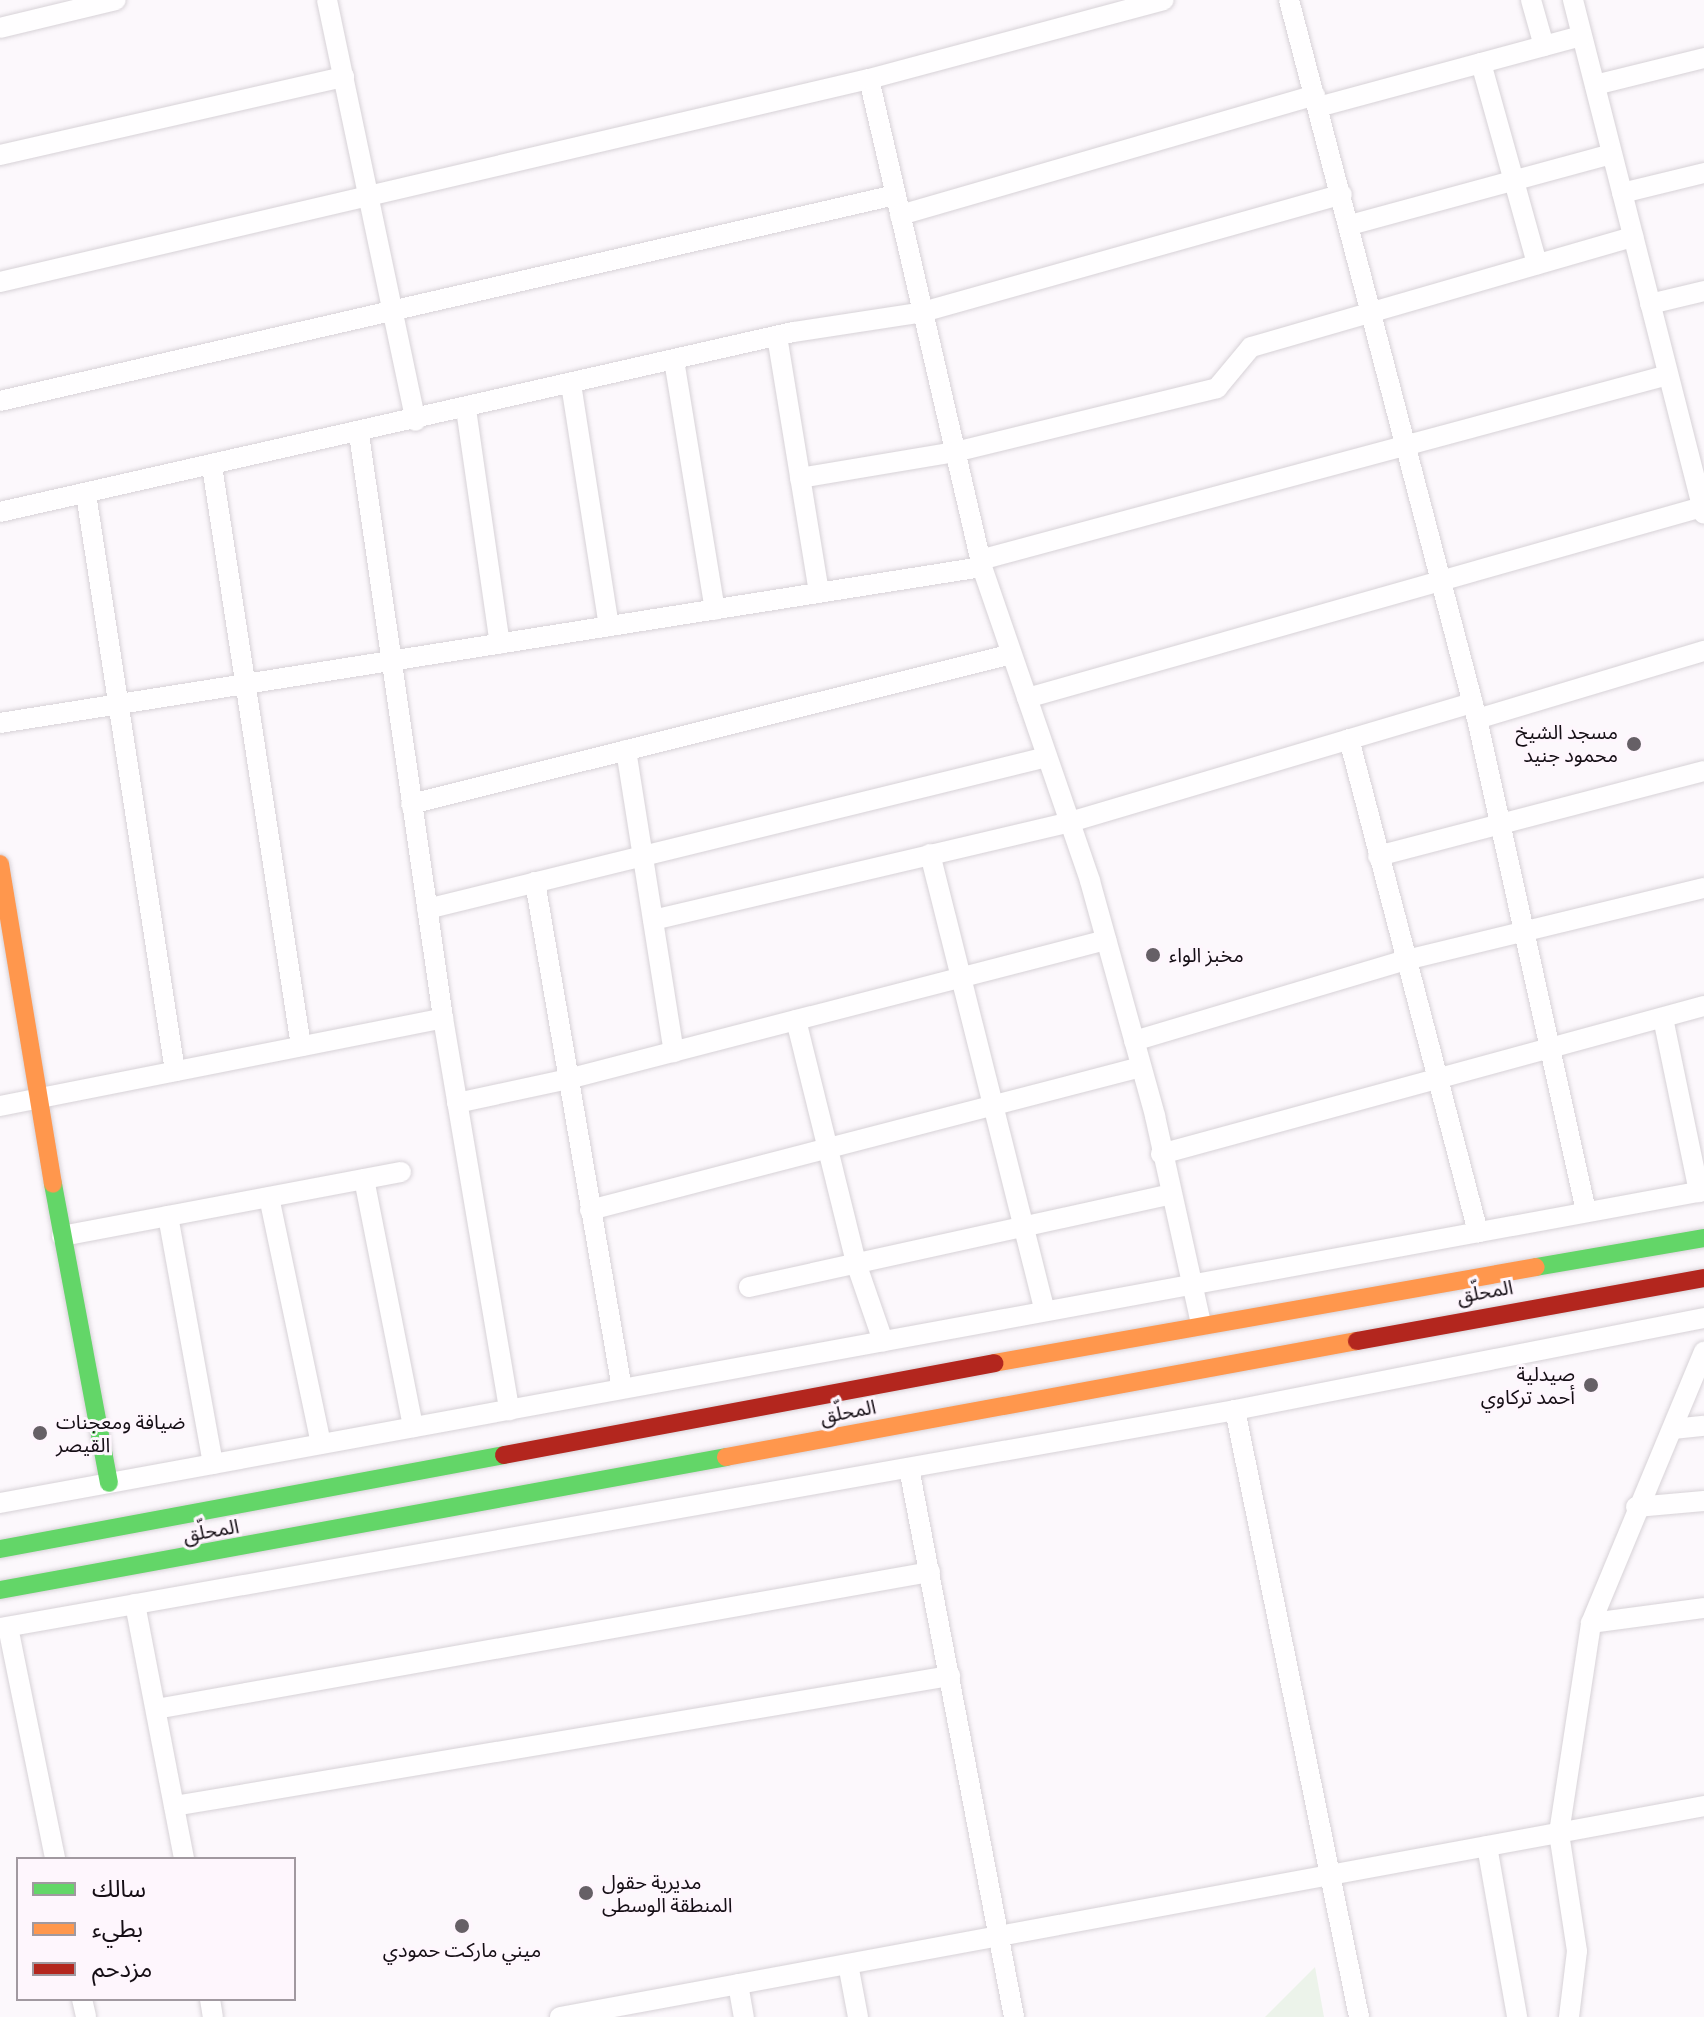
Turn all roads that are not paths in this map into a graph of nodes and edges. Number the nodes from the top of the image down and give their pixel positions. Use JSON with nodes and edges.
{"nodes":[{"id":1,"x":116,"y":0,"type":"edge"},
{"id":2,"x":327,"y":0,"type":"edge"},
{"id":3,"x":1164,"y":0,"type":"edge"},
{"id":4,"x":1289,"y":0,"type":"edge"},
{"id":5,"x":1531,"y":0,"type":"edge"},
{"id":6,"x":1573,"y":0,"type":"edge"},
{"id":7,"x":0,"y":28,"type":"edge"},
{"id":8,"x":1582,"y":36,"type":"junction"},
{"id":9,"x":1544,"y":46,"type":"junction"},
{"id":10,"x":1704,"y":58,"type":"edge"},
{"id":11,"x":1481,"y":63,"type":"junction"},
{"id":12,"x":344,"y":77,"type":"junction"},
{"id":13,"x":869,"y":79,"type":"junction"},
{"id":14,"x":1595,"y":85,"type":"junction"},
{"id":15,"x":1316,"y":101,"type":"junction"},
{"id":16,"x":1612,"y":154,"type":"junction"},
{"id":17,"x":0,"y":155,"type":"edge"},
{"id":18,"x":1704,"y":173,"type":"edge"},
{"id":19,"x":1512,"y":181,"type":"junction"},
{"id":20,"x":1622,"y":193,"type":"junction"},
{"id":21,"x":1342,"y":194,"type":"junction"},
{"id":22,"x":370,"y":199,"type":"junction"},
{"id":23,"x":898,"y":205,"type":"junction"},
{"id":24,"x":1350,"y":225,"type":"junction"},
{"id":25,"x":1633,"y":237,"type":"junction"},
{"id":26,"x":1537,"y":264,"type":"junction"},
{"id":27,"x":0,"y":282,"type":"edge"},
{"id":28,"x":1704,"y":291,"type":"edge"},
{"id":29,"x":1650,"y":304,"type":"junction"},
{"id":30,"x":1373,"y":310,"type":"junction"},
{"id":31,"x":923,"y":312,"type":"junction"},
{"id":32,"x":393,"y":313,"type":"junction"},
{"id":33,"x":777,"y":336,"type":"junction"},
{"id":34,"x":674,"y":360,"type":"junction"},
{"id":35,"x":1668,"y":375,"type":"junction"},
{"id":36,"x":571,"y":384,"type":"junction"},
{"id":37,"x":0,"y":401,"type":"edge"},
{"id":38,"x":466,"y":409,"type":"junction"},
{"id":39,"x":416,"y":421,"type":"junction"},
{"id":40,"x":359,"y":434,"type":"junction"},
{"id":41,"x":1407,"y":447,"type":"junction"},
{"id":42,"x":955,"y":452,"type":"junction"},
{"id":43,"x":212,"y":466,"type":"junction"},
{"id":44,"x":800,"y":478,"type":"junction"},
{"id":45,"x":86,"y":494,"type":"junction"},
{"id":46,"x":1703,"y":510,"type":"edge"},
{"id":47,"x":0,"y":512,"type":"edge"},
{"id":48,"x":981,"y":564,"type":"junction"},
{"id":49,"x":1442,"y":582,"type":"junction"},
{"id":50,"x":819,"y":593,"type":"junction"},
{"id":51,"x":715,"y":610,"type":"junction"},
{"id":52,"x":609,"y":626,"type":"junction"},
{"id":53,"x":500,"y":644,"type":"junction"},
{"id":54,"x":1704,"y":651,"type":"edge"},
{"id":55,"x":1012,"y":654,"type":"junction"},
{"id":56,"x":391,"y":661,"type":"junction"},
{"id":57,"x":244,"y":684,"type":"junction"},
{"id":58,"x":1027,"y":698,"type":"junction"},
{"id":59,"x":119,"y":704,"type":"junction"},
{"id":60,"x":1475,"y":711,"type":"junction"},
{"id":61,"x":0,"y":723,"type":"edge"},
{"id":62,"x":1349,"y":739,"type":"junction"},
{"id":63,"x":626,"y":750,"type":"junction"},
{"id":64,"x":1047,"y":757,"type":"junction"},
{"id":65,"x":1704,"y":771,"type":"edge"},
{"id":66,"x":411,"y":804,"type":"junction"},
{"id":67,"x":1070,"y":822,"type":"junction"},
{"id":68,"x":1504,"y":828,"type":"junction"},
{"id":69,"x":930,"y":854,"type":"junction"},
{"id":70,"x":643,"y":856,"type":"junction"},
{"id":71,"x":1378,"y":856,"type":"junction"},
{"id":72,"x":0,"y":864,"type":"edge"},
{"id":73,"x":535,"y":882,"type":"junction"},
{"id":74,"x":1704,"y":888,"type":"edge"},
{"id":75,"x":427,"y":909,"type":"junction"},
{"id":76,"x":653,"y":920,"type":"junction"},
{"id":77,"x":1526,"y":931,"type":"junction"},
{"id":78,"x":1106,"y":940,"type":"junction"},
{"id":79,"x":1406,"y":960,"type":"junction"},
{"id":80,"x":959,"y":978,"type":"junction"},
{"id":81,"x":1704,"y":1006,"type":"edge"},
{"id":82,"x":443,"y":1018,"type":"junction"},
{"id":83,"x":1663,"y":1018,"type":"junction"},
{"id":84,"x":796,"y":1020,"type":"junction"},
{"id":85,"x":1134,"y":1041,"type":"junction"},
{"id":86,"x":301,"y":1046,"type":"junction"},
{"id":87,"x":1552,"y":1049,"type":"junction"},
{"id":88,"x":674,"y":1052,"type":"junction"},
{"id":89,"x":1141,"y":1067,"type":"junction"},
{"id":90,"x":175,"y":1071,"type":"junction"},
{"id":91,"x":1438,"y":1077,"type":"junction"},
{"id":92,"x":568,"y":1079,"type":"junction"},
{"id":93,"x":37,"y":1098,"type":"junction"},
{"id":94,"x":457,"y":1103,"type":"junction"},
{"id":95,"x":0,"y":1106,"type":"edge"},
{"id":96,"x":989,"y":1106,"type":"junction"},
{"id":97,"x":829,"y":1148,"type":"junction"},
{"id":98,"x":1161,"y":1154,"type":"junction"},
{"id":99,"x":401,"y":1172,"type":"dead end"},
{"id":100,"x":364,"y":1179,"type":"junction"},
{"id":101,"x":1702,"y":1191,"type":"edge"},
{"id":102,"x":1168,"y":1195,"type":"junction"},
{"id":103,"x":269,"y":1197,"type":"junction"},
{"id":104,"x":590,"y":1210,"type":"junction"},
{"id":105,"x":1586,"y":1211,"type":"junction"},
{"id":106,"x":168,"y":1216,"type":"junction"},
{"id":107,"x":1020,"y":1230,"type":"junction"},
{"id":108,"x":1478,"y":1232,"type":"junction"},
{"id":109,"x":62,"y":1236,"type":"junction"},
{"id":110,"x":1704,"y":1238,"type":"edge"},
{"id":111,"x":856,"y":1263,"type":"junction"},
{"id":112,"x":1704,"y":1278,"type":"edge"},
{"id":113,"x":1193,"y":1284,"type":"junction"},
{"id":114,"x":749,"y":1287,"type":"dead end"},
{"id":115,"x":1045,"y":1311,"type":"junction"},
{"id":116,"x":1704,"y":1318,"type":"edge"},
{"id":117,"x":1201,"y":1324,"type":"junction"},
{"id":118,"x":883,"y":1341,"type":"junction"},
{"id":119,"x":1704,"y":1352,"type":"edge"},
{"id":120,"x":622,"y":1389,"type":"junction"},
{"id":121,"x":509,"y":1410,"type":"junction"},
{"id":122,"x":1235,"y":1410,"type":"junction"},
{"id":123,"x":1704,"y":1426,"type":"edge"},
{"id":124,"x":413,"y":1427,"type":"junction"},
{"id":125,"x":1673,"y":1429,"type":"junction"},
{"id":126,"x":321,"y":1444,"type":"junction"},
{"id":127,"x":213,"y":1464,"type":"junction"},
{"id":128,"x":909,"y":1468,"type":"junction"},
{"id":129,"x":109,"y":1483,"type":"junction"},
{"id":130,"x":1704,"y":1501,"type":"edge"},
{"id":131,"x":0,"y":1503,"type":"edge"},
{"id":132,"x":1636,"y":1507,"type":"junction"},
{"id":133,"x":0,"y":1549,"type":"edge"},
{"id":134,"x":930,"y":1572,"type":"junction"},
{"id":135,"x":0,"y":1590,"type":"edge"},
{"id":136,"x":135,"y":1604,"type":"junction"},
{"id":137,"x":1704,"y":1608,"type":"edge"},
{"id":138,"x":1591,"y":1623,"type":"junction"},
{"id":139,"x":4,"y":1627,"type":"edge"},
{"id":140,"x":950,"y":1676,"type":"junction"},
{"id":141,"x":156,"y":1709,"type":"junction"},
{"id":142,"x":174,"y":1806,"type":"junction"},
{"id":143,"x":1704,"y":1806,"type":"edge"},
{"id":144,"x":1559,"y":1833,"type":"junction"},
{"id":145,"x":1487,"y":1846,"type":"junction"},
{"id":146,"x":55,"y":1857,"type":"edge"},
{"id":147,"x":184,"y":1857,"type":"edge"},
{"id":148,"x":1333,"y":1875,"type":"junction"},
{"id":149,"x":1000,"y":1936,"type":"junction"},
{"id":150,"x":848,"y":1964,"type":"junction"},
{"id":151,"x":738,"y":1984,"type":"junction"},
{"id":152,"x":565,"y":2016,"type":"edge"},
{"id":153,"x":744,"y":2017,"type":"edge"},
{"id":154,"x":858,"y":2017,"type":"edge"},
{"id":155,"x":1014,"y":2017,"type":"edge"},
{"id":156,"x":1359,"y":2017,"type":"edge"},
{"id":157,"x":1517,"y":2017,"type":"edge"},
{"id":158,"x":1569,"y":2017,"type":"edge"}],
"edges":[{"from":1,"to":7,"type":"street"},
{"from":2,"to":12,"type":"street"},
{"from":3,"to":13,"type":"street"},
{"from":4,"to":15,"type":"street"},
{"from":5,"to":9,"type":"street"},
{"from":6,"to":8,"type":"street"},
{"from":8,"to":9,"type":"street"},
{"from":8,"to":14,"type":"street"},
{"from":9,"to":11,"type":"street"},
{"from":10,"to":14,"type":"street"},
{"from":11,"to":15,"type":"street"},
{"from":11,"to":19,"type":"street"},
{"from":12,"to":17,"type":"street"},
{"from":12,"to":22,"type":"street"},
{"from":13,"to":22,"type":"street"},
{"from":13,"to":23,"type":"street"},
{"from":14,"to":16,"type":"street"},
{"from":15,"to":21,"type":"street"},
{"from":15,"to":23,"type":"street"},
{"from":16,"to":19,"type":"street"},
{"from":16,"to":20,"type":"street"},
{"from":18,"to":20,"type":"street"},
{"from":19,"to":24,"type":"street"},
{"from":19,"to":26,"type":"street"},
{"from":20,"to":25,"type":"street"},
{"from":21,"to":24,"type":"street"},
{"from":21,"to":31,"type":"street"},
{"from":22,"to":27,"type":"street"},
{"from":22,"to":32,"type":"street"},
{"from":23,"to":31,"type":"street"},
{"from":23,"to":32,"type":"street"},
{"from":24,"to":30,"type":"street"},
{"from":25,"to":26,"type":"street"},
{"from":25,"to":29,"type":"street"},
{"from":26,"to":30,"type":"street"},
{"from":28,"to":29,"type":"street"},
{"from":29,"to":35,"type":"street"},
{"from":30,"to":41,"type":"street"},
{"from":30,"to":42,"type":"street"},
{"from":31,"to":33,"type":"street"},
{"from":31,"to":42,"type":"street"},
{"from":32,"to":37,"type":"street"},
{"from":32,"to":39,"type":"street"},
{"from":33,"to":34,"type":"street"},
{"from":33,"to":44,"type":"street"},
{"from":34,"to":36,"type":"street"},
{"from":34,"to":51,"type":"street"},
{"from":35,"to":41,"type":"street"},
{"from":35,"to":46,"type":"street"},
{"from":36,"to":38,"type":"street"},
{"from":36,"to":52,"type":"street"},
{"from":38,"to":39,"type":"street"},
{"from":38,"to":53,"type":"street"},
{"from":39,"to":40,"type":"street"},
{"from":40,"to":43,"type":"street"},
{"from":40,"to":56,"type":"street"},
{"from":41,"to":48,"type":"street"},
{"from":41,"to":49,"type":"street"},
{"from":42,"to":44,"type":"street"},
{"from":42,"to":48,"type":"street"},
{"from":43,"to":45,"type":"street"},
{"from":43,"to":57,"type":"street"},
{"from":44,"to":50,"type":"street"},
{"from":45,"to":47,"type":"street"},
{"from":45,"to":59,"type":"street"},
{"from":46,"to":49,"type":"street"},
{"from":48,"to":50,"type":"street"},
{"from":48,"to":55,"type":"street"},
{"from":49,"to":58,"type":"street"},
{"from":49,"to":60,"type":"street"},
{"from":50,"to":51,"type":"street"},
{"from":51,"to":52,"type":"street"},
{"from":52,"to":53,"type":"street"},
{"from":53,"to":56,"type":"street"},
{"from":54,"to":60,"type":"street"},
{"from":55,"to":58,"type":"street"},
{"from":55,"to":63,"type":"street"},
{"from":56,"to":57,"type":"street"},
{"from":56,"to":66,"type":"street"},
{"from":57,"to":59,"type":"street"},
{"from":57,"to":86,"type":"street"},
{"from":58,"to":64,"type":"street"},
{"from":59,"to":61,"type":"street"},
{"from":59,"to":90,"type":"street"},
{"from":60,"to":62,"type":"street"},
{"from":60,"to":68,"type":"street"},
{"from":62,"to":67,"type":"street"},
{"from":62,"to":71,"type":"street"},
{"from":63,"to":66,"type":"street"},
{"from":63,"to":70,"type":"street"},
{"from":64,"to":67,"type":"street"},
{"from":64,"to":70,"type":"street"},
{"from":65,"to":68,"type":"street"},
{"from":66,"to":75,"type":"street"},
{"from":67,"to":69,"type":"street"},
{"from":67,"to":78,"type":"street"},
{"from":68,"to":71,"type":"street"},
{"from":68,"to":77,"type":"street"},
{"from":69,"to":76,"type":"street"},
{"from":69,"to":80,"type":"street"},
{"from":70,"to":73,"type":"street"},
{"from":70,"to":76,"type":"street"},
{"from":71,"to":79,"type":"street"},
{"from":72,"to":93,"type":"main road"},
{"from":73,"to":75,"type":"street"},
{"from":73,"to":92,"type":"street"},
{"from":74,"to":77,"type":"street"},
{"from":75,"to":82,"type":"street"},
{"from":76,"to":88,"type":"street"},
{"from":77,"to":79,"type":"street"},
{"from":77,"to":87,"type":"street"},
{"from":78,"to":80,"type":"street"},
{"from":78,"to":85,"type":"street"},
{"from":79,"to":85,"type":"street"},
{"from":79,"to":91,"type":"street"},
{"from":80,"to":84,"type":"street"},
{"from":80,"to":96,"type":"street"},
{"from":81,"to":83,"type":"street"},
{"from":82,"to":86,"type":"street"},
{"from":82,"to":94,"type":"street"},
{"from":83,"to":87,"type":"street"},
{"from":83,"to":101,"type":"street"},
{"from":84,"to":88,"type":"street"},
{"from":84,"to":97,"type":"street"},
{"from":85,"to":89,"type":"street"},
{"from":86,"to":90,"type":"street"},
{"from":87,"to":91,"type":"street"},
{"from":87,"to":105,"type":"street"},
{"from":88,"to":92,"type":"street"},
{"from":89,"to":96,"type":"street"},
{"from":89,"to":98,"type":"street"},
{"from":90,"to":93,"type":"street"},
{"from":91,"to":98,"type":"street"},
{"from":91,"to":108,"type":"street"},
{"from":92,"to":94,"type":"street"},
{"from":92,"to":104,"type":"street"},
{"from":93,"to":95,"type":"street"},
{"from":93,"to":109,"type":"main road"},
{"from":94,"to":121,"type":"street"},
{"from":96,"to":97,"type":"street"},
{"from":96,"to":107,"type":"street"},
{"from":97,"to":104,"type":"street"},
{"from":97,"to":111,"type":"street"},
{"from":98,"to":102,"type":"street"},
{"from":99,"to":100,"type":"street"},
{"from":100,"to":103,"type":"street"},
{"from":100,"to":124,"type":"street"},
{"from":101,"to":105,"type":"street"},
{"from":102,"to":107,"type":"street"},
{"from":102,"to":113,"type":"street"},
{"from":103,"to":106,"type":"street"},
{"from":103,"to":126,"type":"street"},
{"from":104,"to":120,"type":"street"},
{"from":105,"to":108,"type":"street"},
{"from":106,"to":109,"type":"street"},
{"from":106,"to":127,"type":"street"},
{"from":107,"to":111,"type":"street"},
{"from":107,"to":115,"type":"street"},
{"from":108,"to":113,"type":"street"},
{"from":109,"to":129,"type":"main road"},
{"from":110,"to":117,"type":"main road","name":"المحلّق"},
{"from":111,"to":114,"type":"street"},
{"from":111,"to":118,"type":"street"},
{"from":112,"to":135,"type":"main road","name":"المحلّق"},
{"from":113,"to":115,"type":"street"},
{"from":113,"to":117,"type":"street"},
{"from":115,"to":118,"type":"street"},
{"from":116,"to":122,"type":"street"},
{"from":117,"to":133,"type":"main road","name":"المحلّق"},
{"from":118,"to":120,"type":"street"},
{"from":119,"to":125,"type":"street"},
{"from":120,"to":121,"type":"street"},
{"from":121,"to":124,"type":"street"},
{"from":122,"to":128,"type":"street"},
{"from":122,"to":148,"type":"street"},
{"from":123,"to":125,"type":"street"},
{"from":124,"to":126,"type":"street"},
{"from":125,"to":132,"type":"street"},
{"from":126,"to":127,"type":"street"},
{"from":127,"to":129,"type":"street"},
{"from":128,"to":134,"type":"street"},
{"from":128,"to":136,"type":"street"},
{"from":129,"to":131,"type":"street"},
{"from":130,"to":132,"type":"street"},
{"from":132,"to":138,"type":"street"},
{"from":134,"to":140,"type":"street"},
{"from":134,"to":141,"type":"street"},
{"from":136,"to":139,"type":"street"},
{"from":136,"to":141,"type":"street"},
{"from":137,"to":138,"type":"street"},
{"from":138,"to":144,"type":"street"},
{"from":139,"to":146,"type":"street"},
{"from":140,"to":142,"type":"street"},
{"from":140,"to":149,"type":"street"},
{"from":141,"to":142,"type":"street"},
{"from":142,"to":147,"type":"street"},
{"from":143,"to":144,"type":"street"},
{"from":144,"to":145,"type":"street"},
{"from":144,"to":158,"type":"street"},
{"from":145,"to":148,"type":"street"},
{"from":145,"to":157,"type":"street"},
{"from":148,"to":149,"type":"street"},
{"from":148,"to":156,"type":"street"},
{"from":149,"to":150,"type":"street"},
{"from":149,"to":155,"type":"street"},
{"from":150,"to":151,"type":"street"},
{"from":150,"to":154,"type":"street"},
{"from":151,"to":152,"type":"street"},
{"from":151,"to":153,"type":"street"}]}
